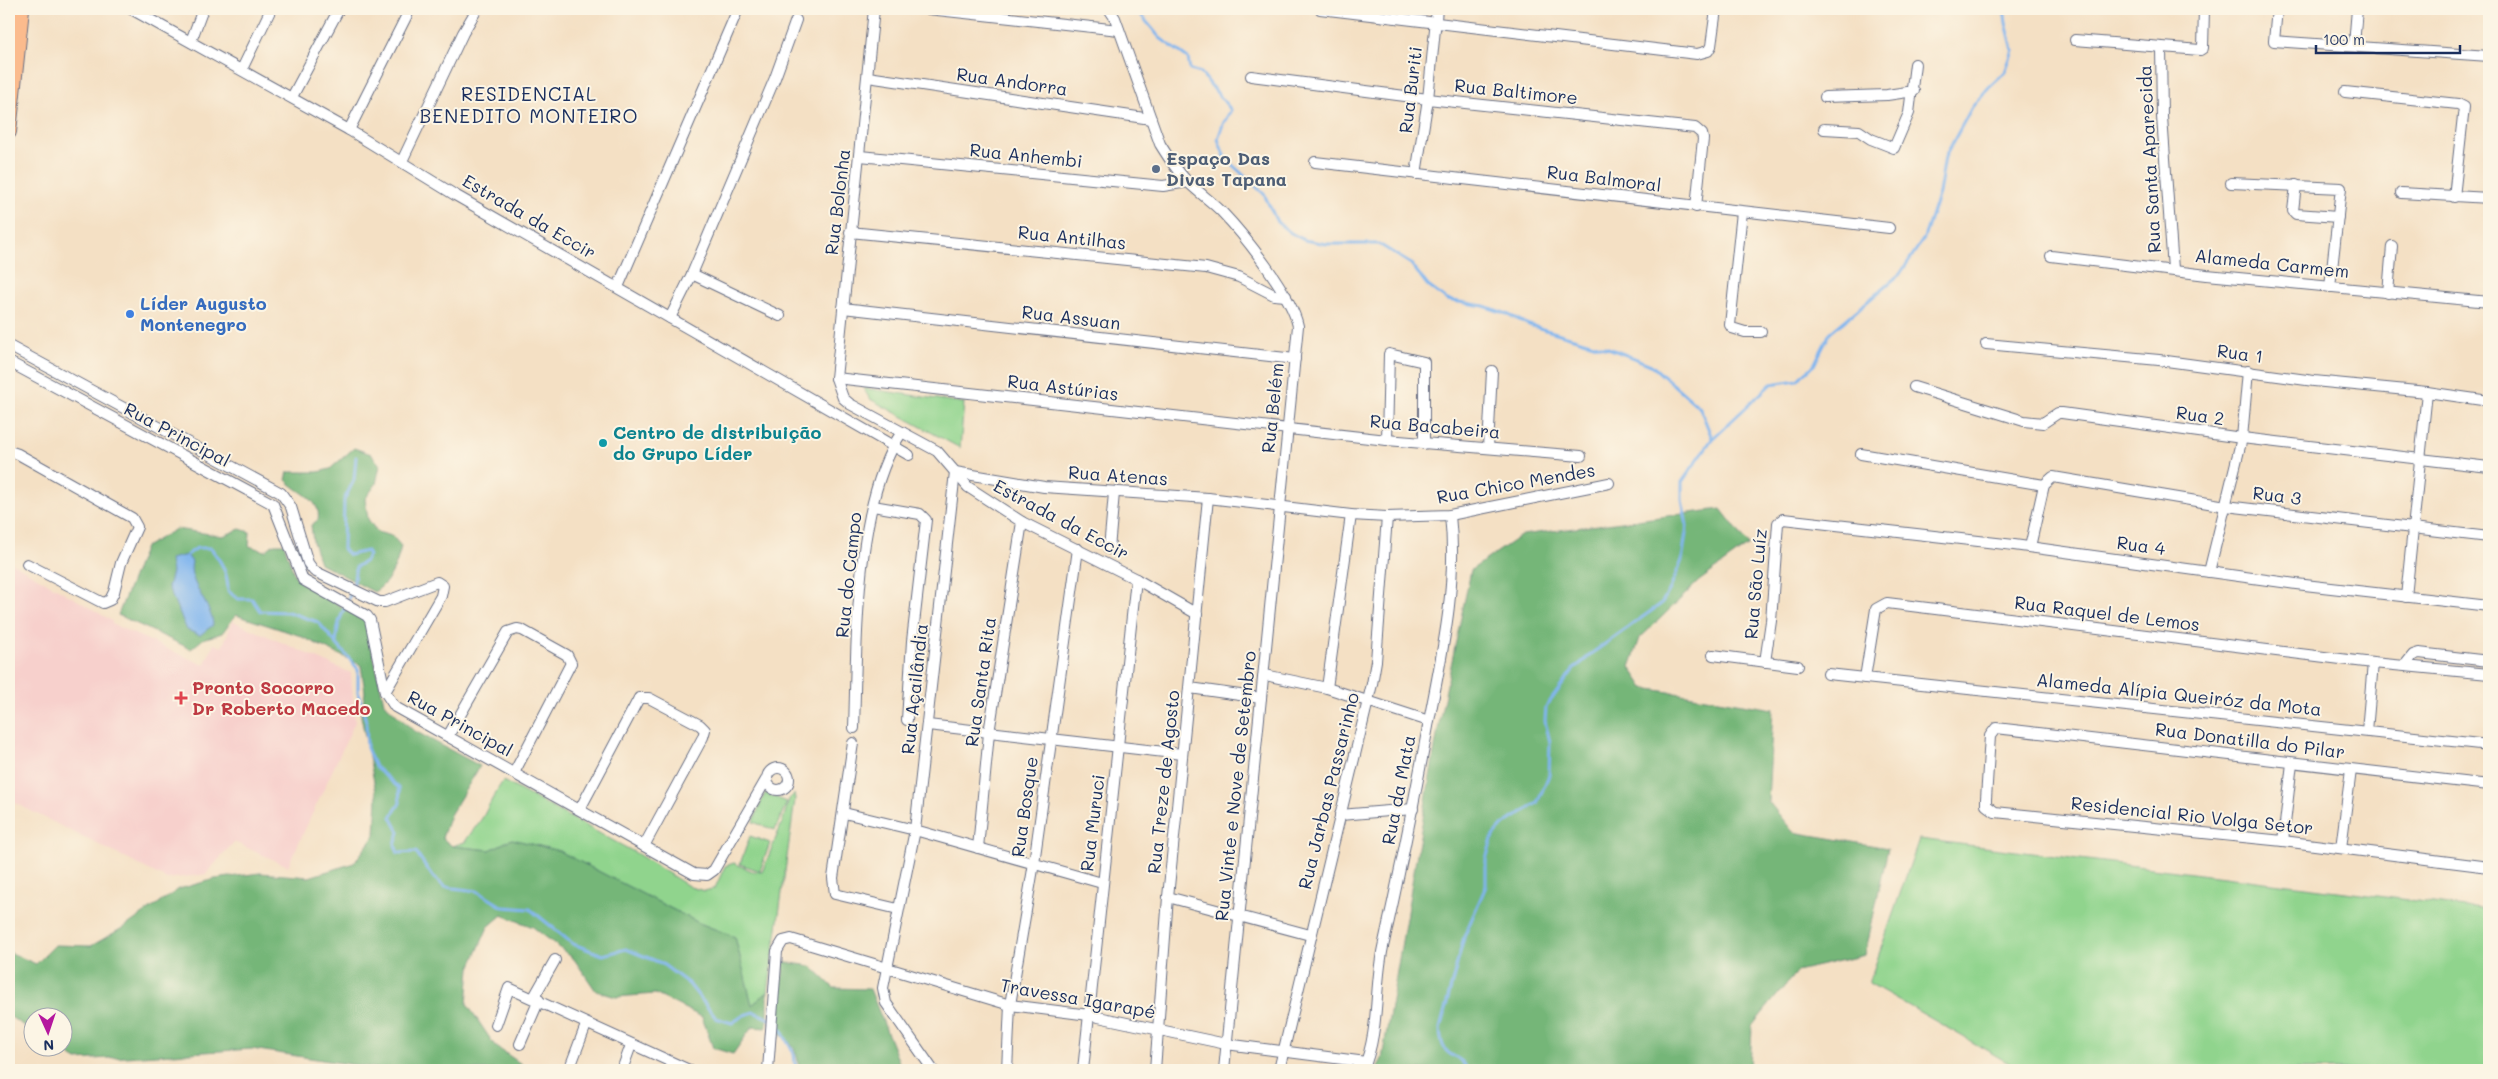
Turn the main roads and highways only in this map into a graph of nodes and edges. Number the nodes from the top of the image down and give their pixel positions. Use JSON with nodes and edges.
{"nodes":[{"id":1,"x":22,"y":9,"type":"edge"},
{"id":2,"x":9,"y":132,"type":"edge"}],
"edges":[{"from":1,"to":2,"type":"main road"}]}
